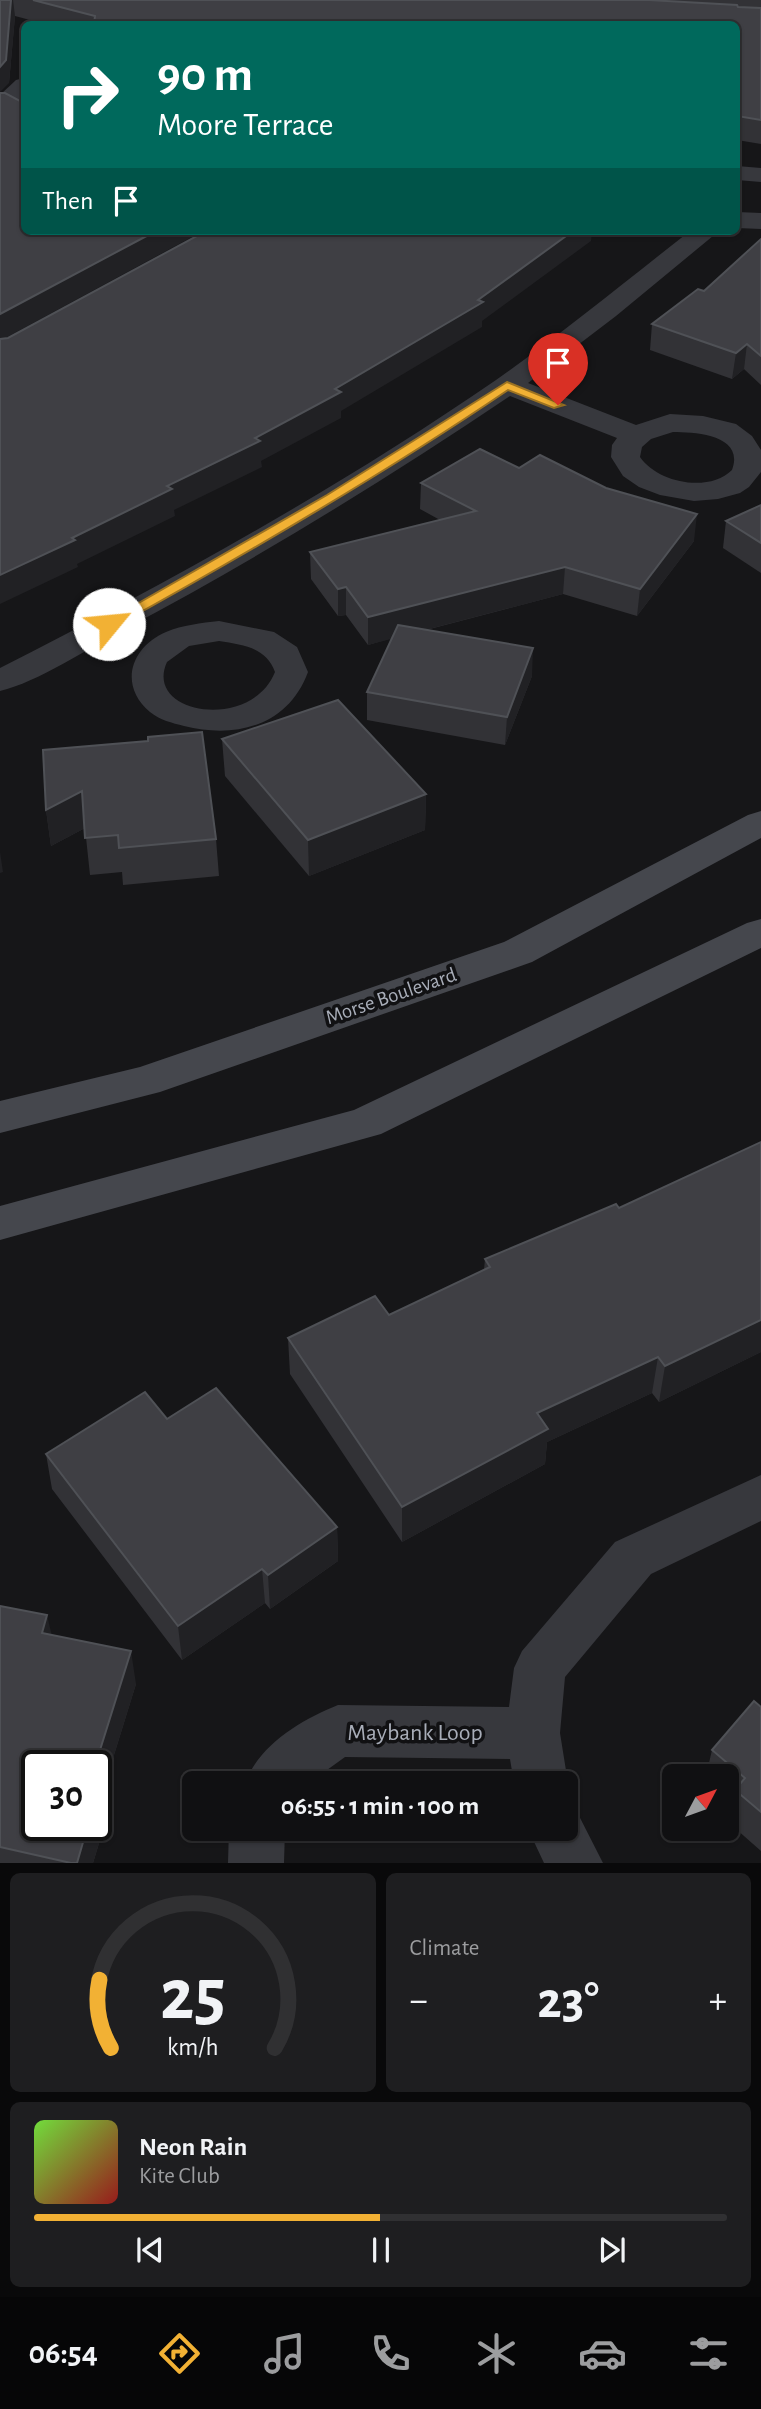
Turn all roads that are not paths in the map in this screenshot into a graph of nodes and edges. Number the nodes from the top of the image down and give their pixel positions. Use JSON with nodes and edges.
{"nodes":[{"id":1,"x":21,"y":90,"type":"edge"},
{"id":2,"x":10,"y":107,"type":"edge"},
{"id":3,"x":740,"y":173,"type":"edge"},
{"id":4,"x":761,"y":175,"type":"edge"},
{"id":5,"x":740,"y":220,"type":"edge"},
{"id":6,"x":761,"y":221,"type":"edge"},
{"id":7,"x":701,"y":235,"type":"edge"},
{"id":8,"x":507,"y":385,"type":"junction"},
{"id":9,"x":636,"y":435,"type":"dead end"},
{"id":10,"x":131,"y":613,"type":"junction"},
{"id":11,"x":172,"y":642,"type":"dead end"},
{"id":12,"x":0,"y":681,"type":"edge"},
{"id":13,"x":761,"y":823,"type":"edge"},
{"id":14,"x":761,"y":932,"type":"edge"},
{"id":15,"x":0,"y":1117,"type":"edge"},
{"id":16,"x":0,"y":1223,"type":"edge"},
{"id":17,"x":761,"y":1497,"type":"edge"},
{"id":18,"x":533,"y":1733,"type":"junction"},
{"id":19,"x":284,"y":1771,"type":"edge"},
{"id":20,"x":539,"y":1771,"type":"edge"},
{"id":21,"x":257,"y":1841,"type":"edge"},
{"id":22,"x":563,"y":1841,"type":"edge"},
{"id":23,"x":256,"y":1863,"type":"edge"},
{"id":24,"x":575,"y":1863,"type":"edge"}],
"edges":[{"from":1,"to":2,"type":"street"},
{"from":3,"to":4,"type":"street"},
{"from":5,"to":6,"type":"street"},
{"from":7,"to":8,"type":"street"},
{"from":8,"to":9,"type":"street"},
{"from":8,"to":10,"type":"street"},
{"from":10,"to":11,"type":"street"},
{"from":10,"to":12,"type":"street"},
{"from":13,"to":15,"type":"main road","name":"Morse Boulevard"},
{"from":14,"to":16,"type":"main road"},
{"from":17,"to":18,"type":"street"},
{"from":18,"to":19,"type":"street","name":"Maybank Loop"},
{"from":18,"to":20,"type":"street"},
{"from":21,"to":23,"type":"street"},
{"from":22,"to":24,"type":"street"}]}
